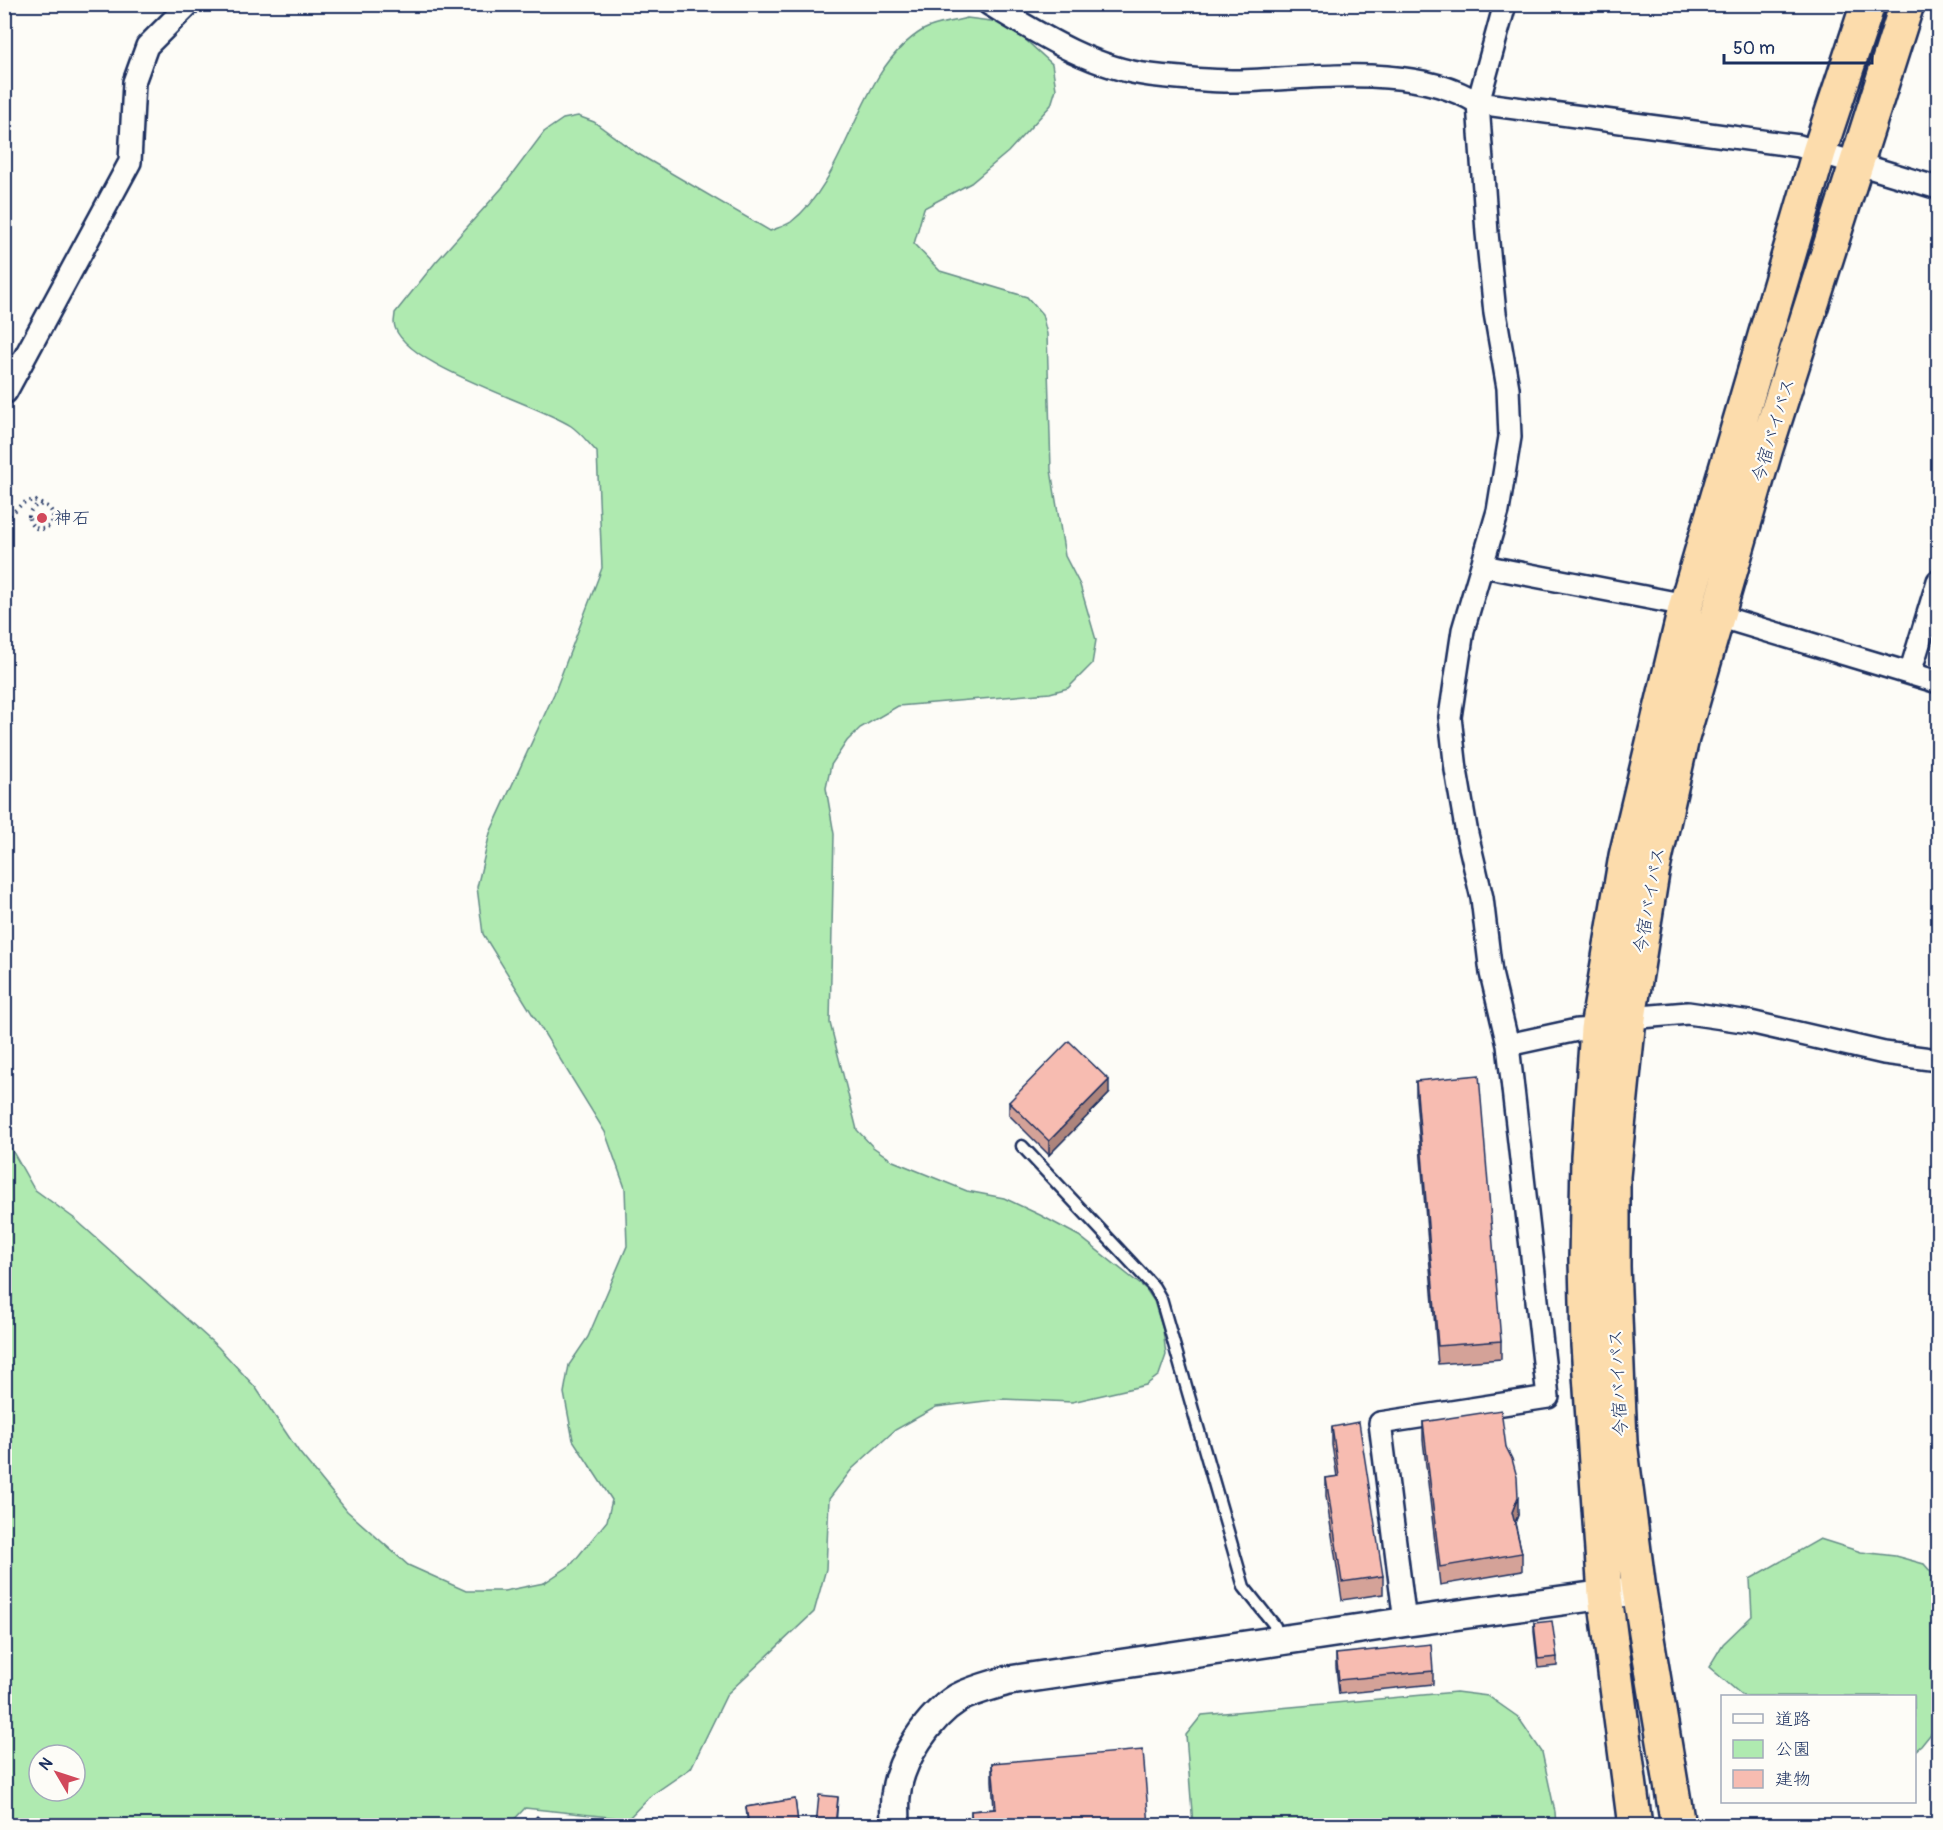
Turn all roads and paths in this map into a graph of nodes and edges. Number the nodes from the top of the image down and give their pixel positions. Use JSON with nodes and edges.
{"nodes":[{"id":1,"x":189,"y":4,"type":"edge"},
{"id":2,"x":989,"y":4,"type":"edge"},
{"id":3,"x":1505,"y":4,"type":"edge"},
{"id":4,"x":1868,"y":4,"type":"edge"},
{"id":5,"x":1906,"y":4,"type":"edge"},
{"id":6,"x":1478,"y":104,"type":"junction"},
{"id":7,"x":1819,"y":152,"type":"junction"},
{"id":8,"x":1858,"y":164,"type":"junction"},
{"id":9,"x":1938,"y":188,"type":"edge"},
{"id":10,"x":4,"y":391,"type":"edge"},
{"id":11,"x":45,"y":506,"type":"junction"},
{"id":12,"x":4,"y":515,"type":"edge"},
{"id":13,"x":1484,"y":566,"type":"junction"},
{"id":14,"x":1938,"y":581,"type":"edge"},
{"id":15,"x":1686,"y":605,"type":"junction"},
{"id":16,"x":1718,"y":616,"type":"junction"},
{"id":17,"x":1910,"y":673,"type":"junction"},
{"id":18,"x":1938,"y":682,"type":"edge"},
{"id":19,"x":1629,"y":1018,"type":"junction"},
{"id":20,"x":1597,"y":1029,"type":"junction"},
{"id":21,"x":1509,"y":1045,"type":"junction"},
{"id":22,"x":1938,"y":1060,"type":"edge"},
{"id":23,"x":1022,"y":1146,"type":"dead end"},
{"id":24,"x":1640,"y":1590,"type":"junction"},
{"id":25,"x":1605,"y":1595,"type":"junction"},
{"id":26,"x":1405,"y":1622,"type":"junction"},
{"id":27,"x":1279,"y":1641,"type":"junction"},
{"id":28,"x":896,"y":1826,"type":"edge"},
{"id":29,"x":1635,"y":1826,"type":"edge"},
{"id":30,"x":1678,"y":1826,"type":"edge"}],
"edges":[{"from":1,"to":10,"type":"street"},
{"from":2,"to":6,"type":"street"},
{"from":3,"to":6,"type":"street"},
{"from":4,"to":7,"type":"highway","name":"今宿バイパス"},
{"from":5,"to":8,"type":"highway","name":"今宿バイパス"},
{"from":6,"to":7,"type":"street"},
{"from":6,"to":13,"type":"street"},
{"from":7,"to":8,"type":"street"},
{"from":7,"to":15,"type":"highway","name":"今宿バイパス"},
{"from":8,"to":9,"type":"street"},
{"from":8,"to":16,"type":"highway","name":"今宿バイパス"},
{"from":11,"to":11,"type":"path"},
{"from":11,"to":12,"type":"path"},
{"from":13,"to":15,"type":"street"},
{"from":13,"to":21,"type":"street"},
{"from":14,"to":17,"type":"street"},
{"from":15,"to":20,"type":"highway","name":"今宿バイパス"},
{"from":16,"to":17,"type":"street"},
{"from":16,"to":19,"type":"highway","name":"今宿バイパス"},
{"from":17,"to":18,"type":"street"},
{"from":19,"to":22,"type":"street"},
{"from":19,"to":24,"type":"highway","name":"今宿バイパス"},
{"from":20,"to":21,"type":"street"},
{"from":20,"to":25,"type":"highway","name":"今宿バイパス"},
{"from":21,"to":26,"type":"street"},
{"from":23,"to":27,"type":"lane"},
{"from":24,"to":25,"type":"street"},
{"from":24,"to":30,"type":"highway","name":"今宿バイパス"},
{"from":25,"to":26,"type":"street"},
{"from":25,"to":29,"type":"highway","name":"今宿バイパス"},
{"from":26,"to":27,"type":"street"},
{"from":27,"to":28,"type":"street"}]}
